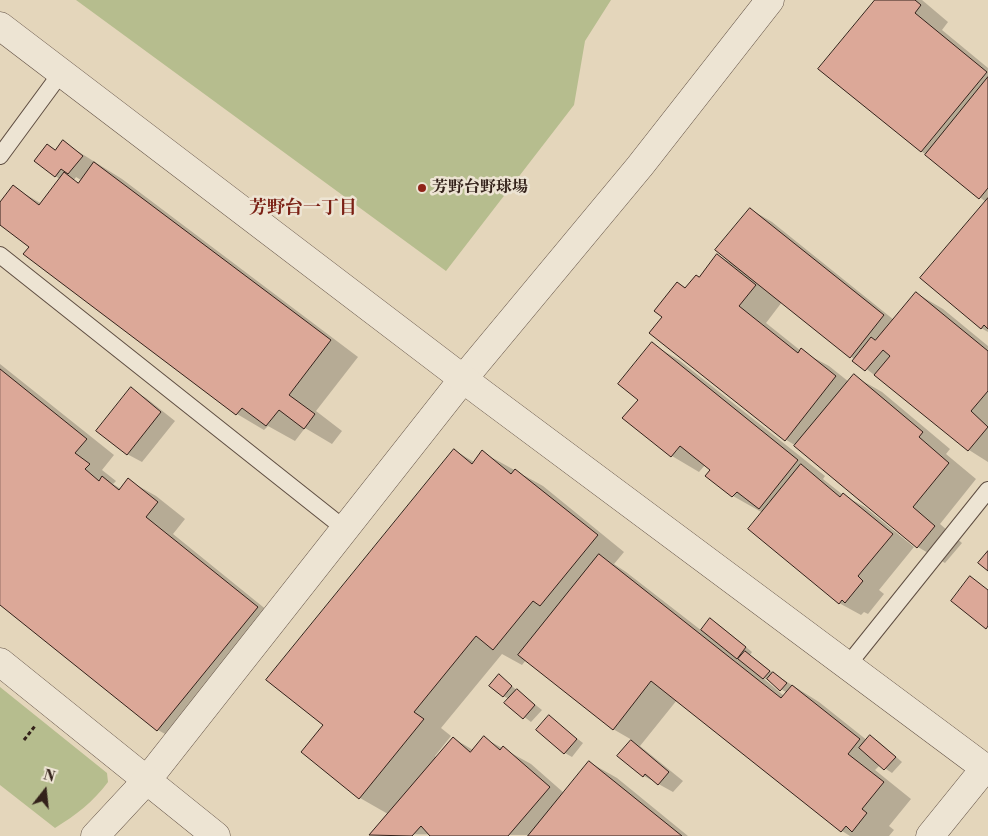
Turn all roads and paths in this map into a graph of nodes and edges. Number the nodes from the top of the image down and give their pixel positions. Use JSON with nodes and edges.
{"nodes":[{"id":1,"x":770,"y":0,"type":"edge"},
{"id":2,"x":0,"y":26,"type":"edge"},
{"id":3,"x":61,"y":73,"type":"junction"},
{"id":4,"x":0,"y":156,"type":"edge"},
{"id":5,"x":0,"y":255,"type":"edge"},
{"id":6,"x":464,"y":379,"type":"junction"},
{"id":7,"x":988,"y":490,"type":"edge"},
{"id":8,"x":345,"y":530,"type":"junction"},
{"id":9,"x":0,"y":662,"type":"edge"},
{"id":10,"x":847,"y":666,"type":"junction"},
{"id":11,"x":987,"y":769,"type":"edge"},
{"id":12,"x":147,"y":780,"type":"junction"},
{"id":13,"x":95,"y":836,"type":"edge"},
{"id":14,"x":216,"y":836,"type":"edge"},
{"id":15,"x":930,"y":836,"type":"edge"}],
"edges":[{"from":1,"to":6,"type":"street"},
{"from":2,"to":3,"type":"street"},
{"from":3,"to":4,"type":"lane"},
{"from":3,"to":6,"type":"street"},
{"from":5,"to":8,"type":"lane"},
{"from":6,"to":8,"type":"street"},
{"from":6,"to":10,"type":"street"},
{"from":7,"to":10,"type":"lane"},
{"from":8,"to":12,"type":"street"},
{"from":9,"to":12,"type":"street"},
{"from":10,"to":11,"type":"street"},
{"from":11,"to":15,"type":"street"},
{"from":12,"to":13,"type":"street"},
{"from":12,"to":14,"type":"street"}]}
